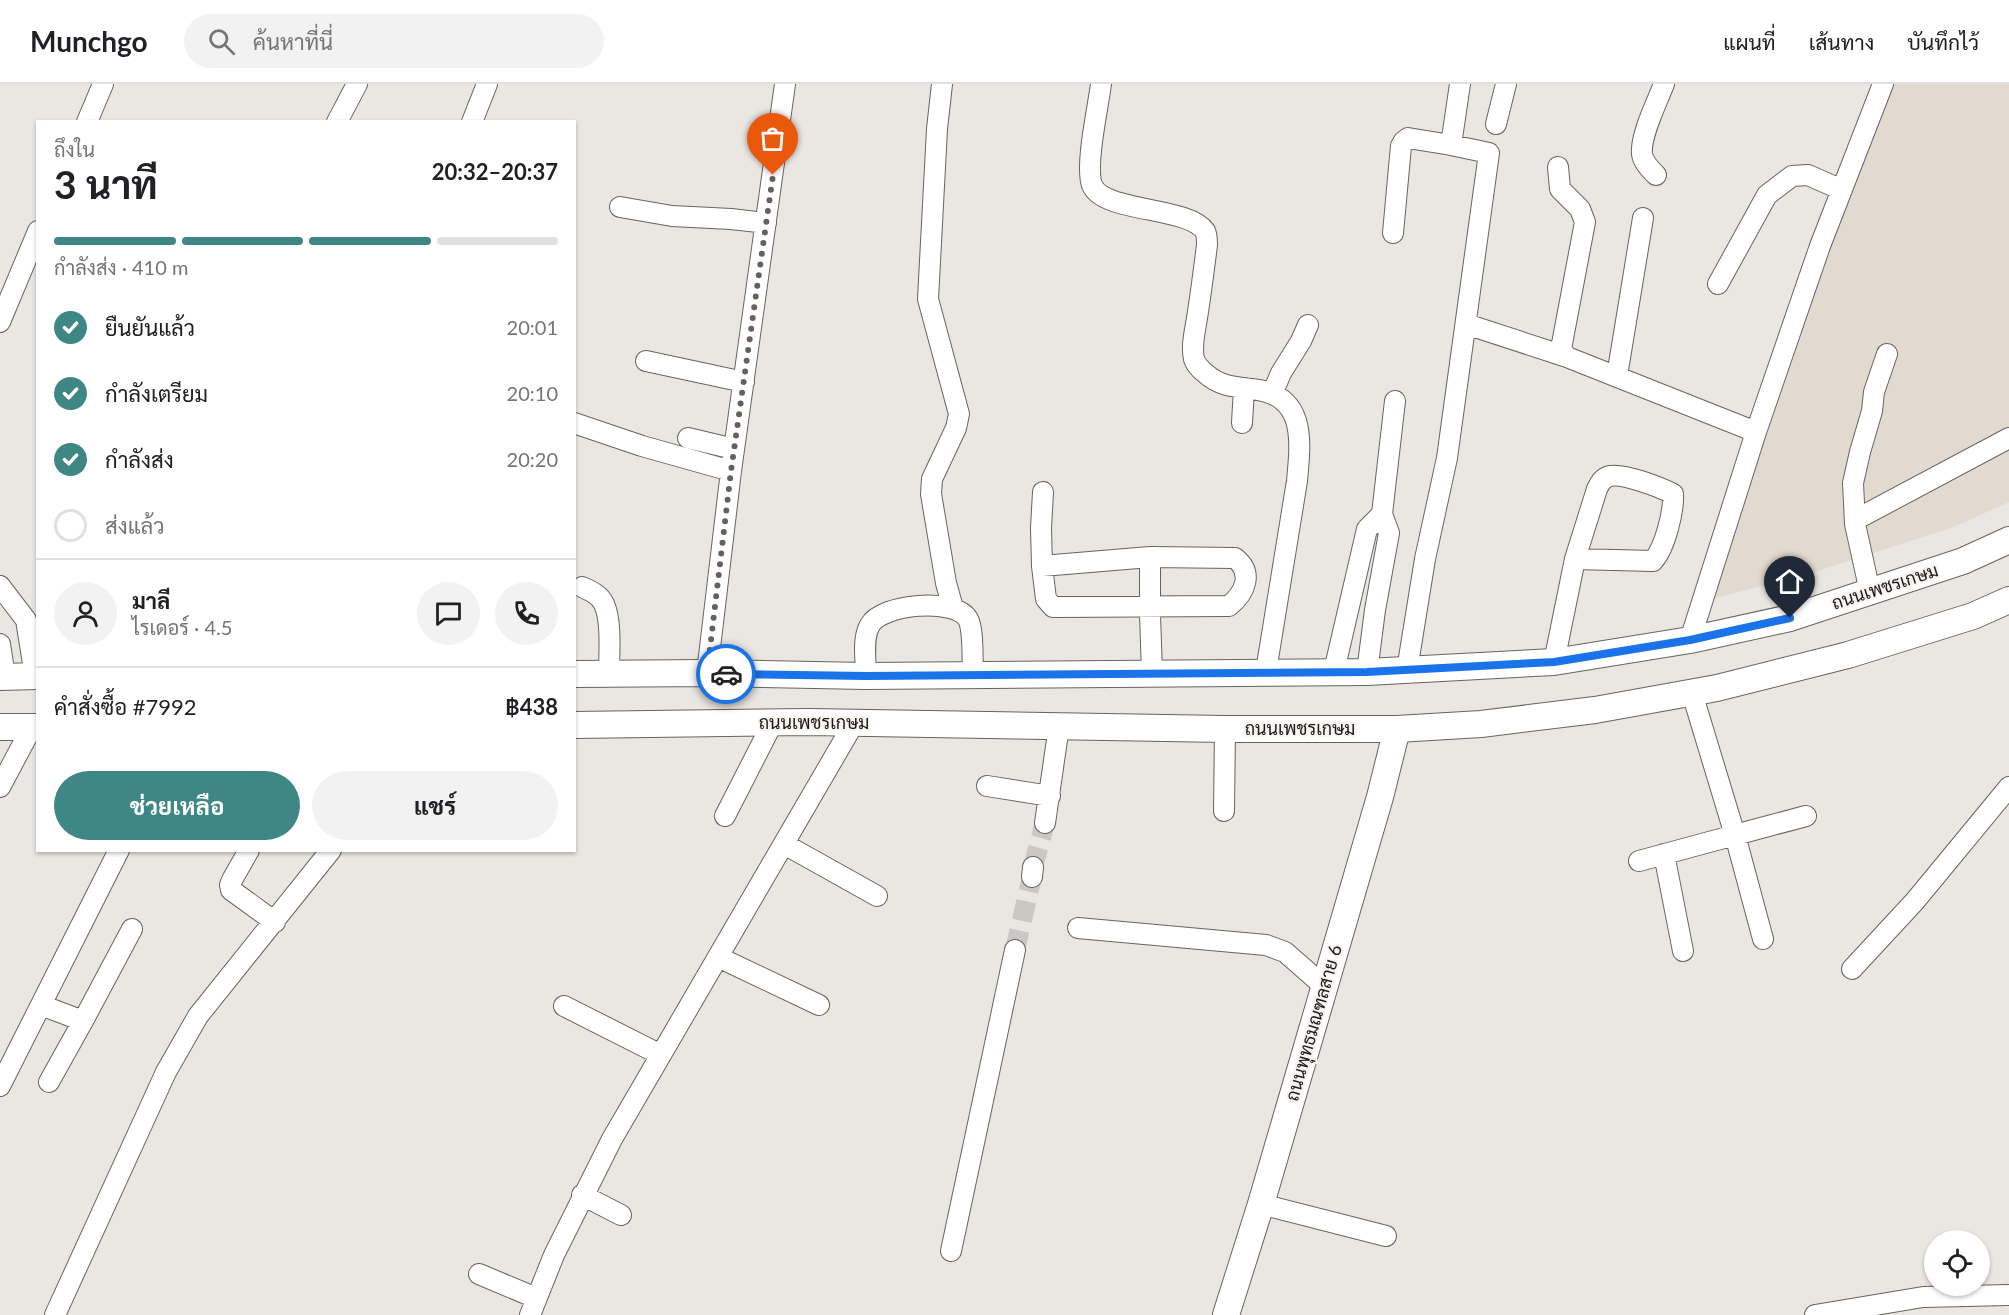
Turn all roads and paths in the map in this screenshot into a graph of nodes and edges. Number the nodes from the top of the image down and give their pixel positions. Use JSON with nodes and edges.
{"nodes":[{"id":1,"x":103,"y":84,"type":"edge"},
{"id":2,"x":357,"y":84,"type":"edge"},
{"id":3,"x":487,"y":84,"type":"edge"},
{"id":4,"x":785,"y":84,"type":"edge"},
{"id":5,"x":942,"y":84,"type":"edge"},
{"id":6,"x":1101,"y":84,"type":"edge"},
{"id":7,"x":1460,"y":84,"type":"edge"},
{"id":8,"x":1506,"y":84,"type":"edge"},
{"id":9,"x":1664,"y":84,"type":"edge"},
{"id":10,"x":1883,"y":84,"type":"edge"},
{"id":11,"x":92,"y":120,"type":"edge"},
{"id":12,"x":338,"y":120,"type":"edge"},
{"id":13,"x":473,"y":120,"type":"edge"},
{"id":14,"x":1493,"y":137,"type":"junction"},
{"id":15,"x":1451,"y":145,"type":"junction"},
{"id":16,"x":1558,"y":167,"type":"dead end"},
{"id":17,"x":1656,"y":175,"type":"dead end"},
{"id":18,"x":1842,"y":190,"type":"junction"},
{"id":19,"x":620,"y":207,"type":"dead end"},
{"id":20,"x":1643,"y":218,"type":"dead end"},
{"id":21,"x":766,"y":223,"type":"junction"},
{"id":22,"x":1393,"y":233,"type":"dead end"},
{"id":23,"x":36,"y":240,"type":"edge"},
{"id":24,"x":31,"y":261,"type":"edge"},
{"id":25,"x":1718,"y":284,"type":"dead end"},
{"id":26,"x":0,"y":322,"type":"edge"},
{"id":27,"x":1466,"y":324,"type":"junction"},
{"id":28,"x":1308,"y":325,"type":"dead end"},
{"id":29,"x":1887,"y":354,"type":"dead end"},
{"id":30,"x":1567,"y":357,"type":"junction"},
{"id":31,"x":646,"y":361,"type":"dead end"},
{"id":32,"x":1617,"y":376,"type":"junction"},
{"id":33,"x":744,"y":382,"type":"junction"},
{"id":34,"x":1244,"y":388,"type":"junction"},
{"id":35,"x":1272,"y":394,"type":"junction"},
{"id":36,"x":1395,"y":401,"type":"dead end"},
{"id":37,"x":1242,"y":423,"type":"dead end"},
{"id":38,"x":576,"y":424,"type":"edge"},
{"id":39,"x":1756,"y":432,"type":"junction"},
{"id":40,"x":688,"y":438,"type":"dead end"},
{"id":41,"x":2009,"y":438,"type":"edge"},
{"id":42,"x":734,"y":449,"type":"junction"},
{"id":43,"x":731,"y":471,"type":"junction"},
{"id":44,"x":1043,"y":492,"type":"dead end"},
{"id":45,"x":1382,"y":514,"type":"junction"},
{"id":46,"x":1855,"y":520,"type":"junction"},
{"id":47,"x":2009,"y":540,"type":"edge"},
{"id":48,"x":1150,"y":557,"type":"junction"},
{"id":49,"x":1575,"y":559,"type":"junction"},
{"id":50,"x":1042,"y":566,"type":"junction"},
{"id":51,"x":0,"y":586,"type":"edge"},
{"id":52,"x":582,"y":587,"type":"dead end"},
{"id":53,"x":1870,"y":592,"type":"junction"},
{"id":54,"x":2009,"y":600,"type":"edge"},
{"id":55,"x":953,"y":608,"type":"junction"},
{"id":56,"x":1150,"y":610,"type":"junction"},
{"id":57,"x":1348,"y":610,"type":"junction"},
{"id":58,"x":1375,"y":610,"type":"junction"},
{"id":59,"x":1690,"y":640,"type":"junction"},
{"id":60,"x":0,"y":644,"type":"edge"},
{"id":61,"x":1554,"y":662,"type":"junction"},
{"id":62,"x":1407,"y":669,"type":"junction"},
{"id":63,"x":1266,"y":671,"type":"junction"},
{"id":64,"x":1334,"y":671,"type":"junction"},
{"id":65,"x":1367,"y":672,"type":"junction"},
{"id":66,"x":1152,"y":673,"type":"junction"},
{"id":67,"x":576,"y":674,"type":"edge"},
{"id":68,"x":609,"y":674,"type":"junction"},
{"id":69,"x":707,"y":674,"type":"junction"},
{"id":70,"x":973,"y":675,"type":"junction"},
{"id":71,"x":36,"y":676,"type":"edge"},
{"id":72,"x":866,"y":676,"type":"junction"},
{"id":73,"x":2,"y":677,"type":"edge"},
{"id":74,"x":1692,"y":693,"type":"junction"},
{"id":75,"x":773,"y":722,"type":"junction"},
{"id":76,"x":854,"y":723,"type":"junction"},
{"id":77,"x":576,"y":725,"type":"edge"},
{"id":78,"x":1059,"y":726,"type":"junction"},
{"id":79,"x":0,"y":727,"type":"edge"},
{"id":80,"x":34,"y":727,"type":"edge"},
{"id":81,"x":1225,"y":729,"type":"junction"},
{"id":82,"x":1396,"y":729,"type":"junction"},
{"id":83,"x":987,"y":786,"type":"dead end"},
{"id":84,"x":0,"y":787,"type":"edge"},
{"id":85,"x":2009,"y":787,"type":"edge"},
{"id":86,"x":1050,"y":796,"type":"junction"},
{"id":87,"x":1224,"y":811,"type":"dead end"},
{"id":88,"x":725,"y":816,"type":"dead end"},
{"id":89,"x":1806,"y":816,"type":"dead end"},
{"id":90,"x":1045,"y":823,"type":"tunnel mouth"},
{"id":91,"x":1735,"y":835,"type":"junction"},
{"id":92,"x":784,"y":844,"type":"junction"},
{"id":93,"x":118,"y":852,"type":"edge"},
{"id":94,"x":248,"y":852,"type":"edge"},
{"id":95,"x":329,"y":852,"type":"edge"},
{"id":96,"x":1664,"y":854,"type":"junction"},
{"id":97,"x":1639,"y":861,"type":"dead end"},
{"id":98,"x":877,"y":896,"type":"dead end"},
{"id":99,"x":274,"y":922,"type":"junction"},
{"id":100,"x":1078,"y":928,"type":"dead end"},
{"id":101,"x":132,"y":929,"type":"dead end"},
{"id":102,"x":1763,"y":939,"type":"dead end"},
{"id":103,"x":1015,"y":950,"type":"tunnel mouth"},
{"id":104,"x":1683,"y":951,"type":"dead end"},
{"id":105,"x":718,"y":957,"type":"junction"},
{"id":106,"x":1852,"y":969,"type":"dead end"},
{"id":107,"x":1325,"y":987,"type":"junction"},
{"id":108,"x":41,"y":1005,"type":"junction"},
{"id":109,"x":819,"y":1005,"type":"dead end"},
{"id":110,"x":564,"y":1006,"type":"dead end"},
{"id":111,"x":83,"y":1021,"type":"junction"},
{"id":112,"x":661,"y":1055,"type":"junction"},
{"id":113,"x":49,"y":1082,"type":"dead end"},
{"id":114,"x":0,"y":1086,"type":"edge"},
{"id":115,"x":582,"y":1195,"type":"junction"},
{"id":116,"x":1261,"y":1204,"type":"junction"},
{"id":117,"x":621,"y":1215,"type":"dead end"},
{"id":118,"x":1386,"y":1236,"type":"dead end"},
{"id":119,"x":951,"y":1251,"type":"dead end"},
{"id":120,"x":479,"y":1274,"type":"dead end"},
{"id":121,"x":2009,"y":1295,"type":"edge"},
{"id":122,"x":533,"y":1306,"type":"edge"},
{"id":123,"x":55,"y":1315,"type":"edge"},
{"id":124,"x":1226,"y":1315,"type":"edge"},
{"id":125,"x":1815,"y":1315,"type":"edge"}],
"edges":[{"from":1,"to":11,"type":"street"},
{"from":2,"to":12,"type":"street"},
{"from":3,"to":13,"type":"street"},
{"from":4,"to":21,"type":"street"},
{"from":5,"to":55,"type":"street"},
{"from":6,"to":34,"type":"street"},
{"from":7,"to":15,"type":"street"},
{"from":8,"to":14,"type":"street"},
{"from":9,"to":17,"type":"street"},
{"from":10,"to":18,"type":"street"},
{"from":14,"to":15,"type":"street"},
{"from":14,"to":27,"type":"street"},
{"from":15,"to":22,"type":"street"},
{"from":16,"to":30,"type":"street"},
{"from":18,"to":25,"type":"street"},
{"from":18,"to":39,"type":"street"},
{"from":19,"to":21,"type":"street"},
{"from":20,"to":32,"type":"street"},
{"from":21,"to":33,"type":"street"},
{"from":23,"to":24,"type":"street"},
{"from":24,"to":26,"type":"street"},
{"from":27,"to":30,"type":"street"},
{"from":27,"to":62,"type":"street"},
{"from":28,"to":35,"type":"street"},
{"from":29,"to":46,"type":"street"},
{"from":30,"to":32,"type":"street"},
{"from":31,"to":33,"type":"street"},
{"from":32,"to":39,"type":"street"},
{"from":33,"to":42,"type":"street"},
{"from":34,"to":35,"type":"street"},
{"from":34,"to":37,"type":"street"},
{"from":35,"to":63,"type":"street"},
{"from":36,"to":45,"type":"street"},
{"from":38,"to":43,"type":"street"},
{"from":39,"to":59,"type":"street"},
{"from":40,"to":42,"type":"street"},
{"from":41,"to":46,"type":"street"},
{"from":42,"to":43,"type":"street"},
{"from":43,"to":69,"type":"street"},
{"from":44,"to":50,"type":"street"},
{"from":45,"to":57,"type":"street"},
{"from":45,"to":58,"type":"street"},
{"from":46,"to":53,"type":"street"},
{"from":47,"to":53,"type":"main road","name":"ถนนเพชรเกษม"},
{"from":48,"to":50,"type":"street"},
{"from":48,"to":56,"type":"street"},
{"from":48,"to":56,"type":"street"},
{"from":49,"to":49,"type":"street"},
{"from":49,"to":61,"type":"street"},
{"from":50,"to":56,"type":"street"},
{"from":51,"to":71,"type":"street"},
{"from":52,"to":68,"type":"street"},
{"from":53,"to":59,"type":"main road","name":"ถนนเพชรเกษม"},
{"from":54,"to":74,"type":"main road","name":"ถนนเพชรเกษม"},
{"from":55,"to":70,"type":"street"},
{"from":55,"to":72,"type":"street"},
{"from":56,"to":66,"type":"street"},
{"from":57,"to":58,"type":"street"},
{"from":57,"to":64,"type":"street"},
{"from":58,"to":65,"type":"street"},
{"from":59,"to":61,"type":"main road","name":"ถนนเพชรเกษม"},
{"from":60,"to":73,"type":"street"},
{"from":61,"to":62,"type":"main road","name":"ถนนเพชรเกษม"},
{"from":62,"to":65,"type":"main road","name":"ถนนเพชรเกษม"},
{"from":63,"to":64,"type":"main road","name":"ถนนเพชรเกษม"},
{"from":63,"to":66,"type":"main road","name":"ถนนเพชรเกษม"},
{"from":64,"to":65,"type":"main road","name":"ถนนเพชรเกษม"},
{"from":66,"to":70,"type":"main road","name":"ถนนเพชรเกษม"},
{"from":67,"to":68,"type":"main road","name":"ถนนเพชรเกษม"},
{"from":68,"to":69,"type":"main road","name":"ถนนเพชรเกษม"},
{"from":69,"to":72,"type":"main road","name":"ถนนเพชรเกษม"},
{"from":70,"to":72,"type":"main road","name":"ถนนเพชรเกษม"},
{"from":71,"to":73,"type":"main road"},
{"from":74,"to":82,"type":"main road","name":"ถนนเพชรเกษม"},
{"from":74,"to":91,"type":"street"},
{"from":75,"to":76,"type":"main road","name":"ถนนเพชรเกษม"},
{"from":75,"to":77,"type":"main road","name":"ถนนเพชรเกษม"},
{"from":75,"to":88,"type":"street"},
{"from":76,"to":78,"type":"main road","name":"ถนนเพชรเกษม"},
{"from":76,"to":92,"type":"street"},
{"from":78,"to":81,"type":"main road","name":"ถนนเพชรเกษม"},
{"from":78,"to":86,"type":"street"},
{"from":79,"to":80,"type":"main road"},
{"from":80,"to":84,"type":"street"},
{"from":81,"to":82,"type":"main road","name":"ถนนเพชรเกษม"},
{"from":81,"to":87,"type":"street"},
{"from":82,"to":107,"type":"main road","name":"ถนนพุทธมณฑลสาย 6"},
{"from":83,"to":86,"type":"street"},
{"from":85,"to":106,"type":"street"},
{"from":86,"to":90,"type":"street"},
{"from":89,"to":91,"type":"street"},
{"from":91,"to":96,"type":"street"},
{"from":91,"to":102,"type":"street"},
{"from":92,"to":98,"type":"street"},
{"from":92,"to":105,"type":"street"},
{"from":93,"to":108,"type":"street"},
{"from":94,"to":99,"type":"street"},
{"from":95,"to":99,"type":"street"},
{"from":96,"to":97,"type":"street"},
{"from":96,"to":104,"type":"street"},
{"from":99,"to":123,"type":"street"},
{"from":100,"to":107,"type":"street"},
{"from":101,"to":111,"type":"street"},
{"from":103,"to":119,"type":"street"},
{"from":105,"to":109,"type":"street"},
{"from":105,"to":112,"type":"street"},
{"from":107,"to":116,"type":"main road","name":"ถนนพุทธมณฑลสาย 6"},
{"from":108,"to":111,"type":"street"},
{"from":108,"to":114,"type":"street"},
{"from":110,"to":112,"type":"street"},
{"from":111,"to":113,"type":"street"},
{"from":112,"to":115,"type":"street"},
{"from":115,"to":117,"type":"street"},
{"from":115,"to":122,"type":"street"},
{"from":116,"to":118,"type":"street"},
{"from":116,"to":124,"type":"main road","name":"ถนนพุทธมณฑลสาย 6"},
{"from":120,"to":122,"type":"street"},
{"from":121,"to":125,"type":"street"}]}
